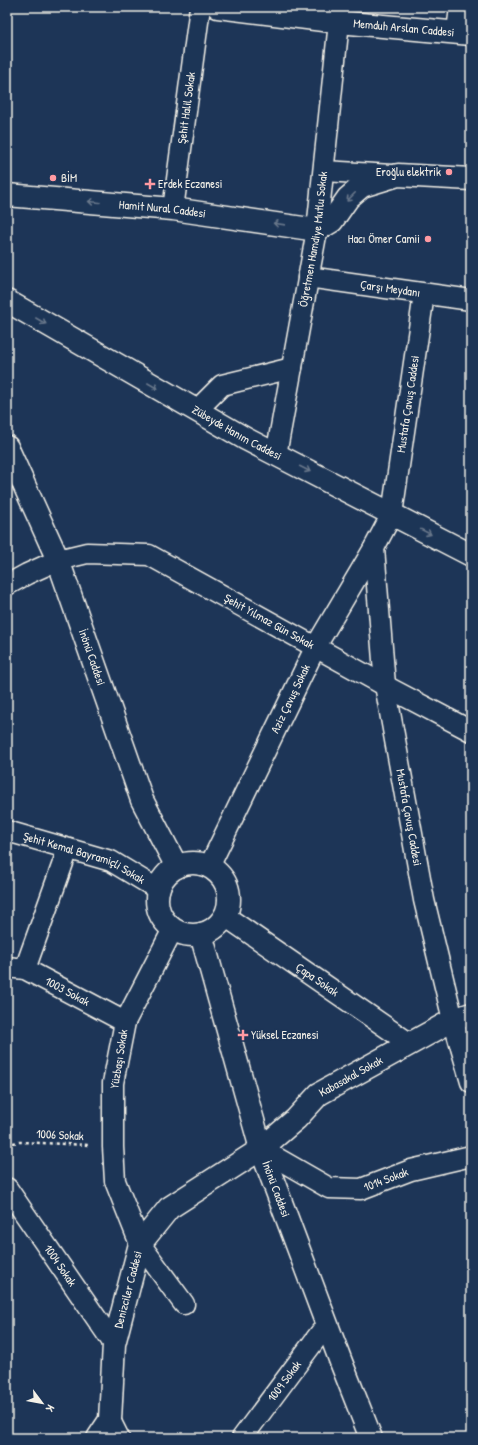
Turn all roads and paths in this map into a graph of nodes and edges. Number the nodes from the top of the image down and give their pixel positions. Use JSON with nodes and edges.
{"nodes":[{"id":1,"x":200,"y":7,"type":"edge"},
{"id":2,"x":218,"y":7,"type":"edge"},
{"id":3,"x":460,"y":7,"type":"edge"},
{"id":4,"x":339,"y":22,"type":"junction"},
{"id":5,"x":464,"y":33,"type":"edge"},
{"id":6,"x":324,"y":171,"type":"junction"},
{"id":7,"x":398,"y":175,"type":"junction"},
{"id":8,"x":471,"y":179,"type":"edge"},
{"id":9,"x":7,"y":195,"type":"edge"},
{"id":10,"x":173,"y":209,"type":"junction"},
{"id":11,"x":317,"y":230,"type":"junction"},
{"id":12,"x":308,"y":277,"type":"junction"},
{"id":13,"x":424,"y":294,"type":"junction"},
{"id":14,"x":471,"y":300,"type":"edge"},
{"id":15,"x":7,"y":301,"type":"edge"},
{"id":16,"x":292,"y":368,"type":"junction"},
{"id":17,"x":197,"y":410,"type":"junction"},
{"id":18,"x":7,"y":447,"type":"edge"},
{"id":19,"x":276,"y":455,"type":"junction"},
{"id":20,"x":392,"y":514,"type":"junction"},
{"id":21,"x":374,"y":548,"type":"junction"},
{"id":22,"x":471,"y":555,"type":"edge"},
{"id":23,"x":58,"y":560,"type":"junction"},
{"id":24,"x":7,"y":585,"type":"edge"},
{"id":25,"x":316,"y":646,"type":"junction"},
{"id":26,"x":385,"y":685,"type":"junction"},
{"id":27,"x":471,"y":731,"type":"edge"},
{"id":28,"x":7,"y":831,"type":"edge"},
{"id":29,"x":68,"y":849,"type":"junction"},
{"id":30,"x":177,"y":867,"type":"junction"},
{"id":31,"x":209,"y":867,"type":"junction"},
{"id":32,"x":159,"y":890,"type":"junction"},
{"id":33,"x":225,"y":916,"type":"junction"},
{"id":34,"x":173,"y":928,"type":"junction"},
{"id":35,"x":201,"y":934,"type":"junction"},
{"id":36,"x":16,"y":968,"type":"edge"},
{"id":37,"x":462,"y":1017,"type":"edge"},
{"id":38,"x":125,"y":1022,"type":"junction"},
{"id":39,"x":409,"y":1043,"type":"junction"},
{"id":40,"x":471,"y":1082,"type":"edge"},
{"id":41,"x":7,"y":1144,"type":"edge"},
{"id":42,"x":113,"y":1147,"type":"junction"},
{"id":43,"x":261,"y":1149,"type":"junction"},
{"id":44,"x":471,"y":1156,"type":"edge"},
{"id":45,"x":7,"y":1188,"type":"edge"},
{"id":46,"x":140,"y":1244,"type":"junction"},
{"id":47,"x":184,"y":1304,"type":"dead end"},
{"id":48,"x":327,"y":1324,"type":"junction"},
{"id":49,"x":114,"y":1344,"type":"junction"},
{"id":50,"x":114,"y":1429,"type":"edge"},
{"id":51,"x":98,"y":1438,"type":"edge"},
{"id":52,"x":242,"y":1438,"type":"edge"},
{"id":53,"x":371,"y":1438,"type":"edge"}],
"edges":[{"from":1,"to":10,"type":"street","name":"Şehit Halil Sokak"},
{"from":2,"to":4,"type":"main road","name":"Memduh Arslan Caddesi"},
{"from":3,"to":5,"type":"street"},
{"from":4,"to":5,"type":"main road","name":"Memduh Arslan Caddesi"},
{"from":4,"to":6,"type":"street","name":"Öğretmen Hamdiye Mutlu Sokak"},
{"from":6,"to":7,"type":"street"},
{"from":6,"to":11,"type":"street","name":"Öğretmen Hamdiye Mutlu Sokak"},
{"from":7,"to":8,"type":"main road"},
{"from":7,"to":11,"type":"main road","one_way":true},
{"from":10,"to":9,"type":"main road","name":"Hamit Nural Caddesi","one_way":true},
{"from":11,"to":10,"type":"main road","name":"Hamit Nural Caddesi","one_way":true},
{"from":11,"to":12,"type":"street","name":"Öğretmen Hamdiye Mutlu Sokak"},
{"from":12,"to":13,"type":"street","name":"Çarşı Meydanı"},
{"from":12,"to":16,"type":"street","name":"Öğretmen Hamdiye Mutlu Sokak"},
{"from":13,"to":14,"type":"street","name":"Çarşı Meydanı"},
{"from":13,"to":20,"type":"street","name":"Mustafa Çavuş Caddesi"},
{"from":15,"to":17,"type":"main road","name":"Zübeyde Hanım Caddesi","one_way":true},
{"from":16,"to":17,"type":"street"},
{"from":16,"to":19,"type":"street","name":"Öğretmen Hamdiye Mutlu Sokak"},
{"from":17,"to":19,"type":"main road","name":"Zübeyde Hanım Caddesi"},
{"from":18,"to":23,"type":"main road","name":"İnönü Caddesi"},
{"from":19,"to":20,"type":"main road","name":"Zübeyde Hanım Caddesi","one_way":true},
{"from":20,"to":21,"type":"street","name":"Aziz Çavuş Sokak"},
{"from":20,"to":22,"type":"main road","name":"Zübeyde Hanım Caddesi","one_way":true},
{"from":21,"to":25,"type":"street","name":"Aziz Çavuş Sokak"},
{"from":21,"to":26,"type":"street","name":"Mustafa Çavuş Caddesi"},
{"from":23,"to":24,"type":"street","name":"Şehit Yılmaz Gün Sokak"},
{"from":23,"to":25,"type":"street","name":"Şehit Yılmaz Gün Sokak"},
{"from":23,"to":30,"type":"main road","name":"İnönü Caddesi"},
{"from":25,"to":26,"type":"street","name":"Şehit Yılmaz Gün Sokak"},
{"from":25,"to":31,"type":"street","name":"Aziz Çavuş Sokak"},
{"from":26,"to":27,"type":"street","name":"Şehit Yılmaz Gün Sokak"},
{"from":26,"to":37,"type":"street","name":"Mustafa Çavuş Caddesi"},
{"from":28,"to":29,"type":"street","name":"Şehit Kemal Bayramiçli Sokak"},
{"from":29,"to":32,"type":"street","name":"Şehit Kemal Bayramiçli Sokak"},
{"from":29,"to":36,"type":"street"},
{"from":30,"to":31,"type":"main road"},
{"from":30,"to":32,"type":"main road"},
{"from":31,"to":33,"type":"main road"},
{"from":32,"to":34,"type":"main road"},
{"from":33,"to":35,"type":"main road"},
{"from":33,"to":39,"type":"street","name":"Çapa Sokak"},
{"from":34,"to":35,"type":"main road"},
{"from":34,"to":38,"type":"street","name":"Yüzbaşı Sokak"},
{"from":35,"to":43,"type":"main road","name":"İnönü Caddesi"},
{"from":36,"to":38,"type":"street","name":"1003 Sokak"},
{"from":37,"to":39,"type":"main road","name":"Kabasakal Sokak"},
{"from":37,"to":40,"type":"street","name":"Mustafa Çavuş Caddesi"},
{"from":38,"to":42,"type":"street","name":"Yüzbaşı Sokak"},
{"from":39,"to":43,"type":"main road","name":"Kabasakal Sokak"},
{"from":41,"to":42,"type":"path","name":"1006 Sokak"},
{"from":42,"to":46,"type":"street","name":"Yüzbaşı Sokak"},
{"from":43,"to":44,"type":"street","name":"1014 Sokak"},
{"from":43,"to":46,"type":"main road","name":"Denizciler Caddesi"},
{"from":43,"to":48,"type":"main road","name":"İnönü Caddesi"},
{"from":45,"to":49,"type":"street","name":"1004 Sokak"},
{"from":46,"to":47,"type":"street","name":"Yüzbaşı Sokak"},
{"from":46,"to":49,"type":"main road","name":"Denizciler Caddesi"},
{"from":48,"to":52,"type":"street","name":"1009 Sokak"},
{"from":48,"to":53,"type":"main road","name":"İnönü Caddesi"},
{"from":49,"to":50,"type":"main road","name":"Denizciler Caddesi"},
{"from":50,"to":51,"type":"main road","name":"Denizciler Caddesi"}]}
